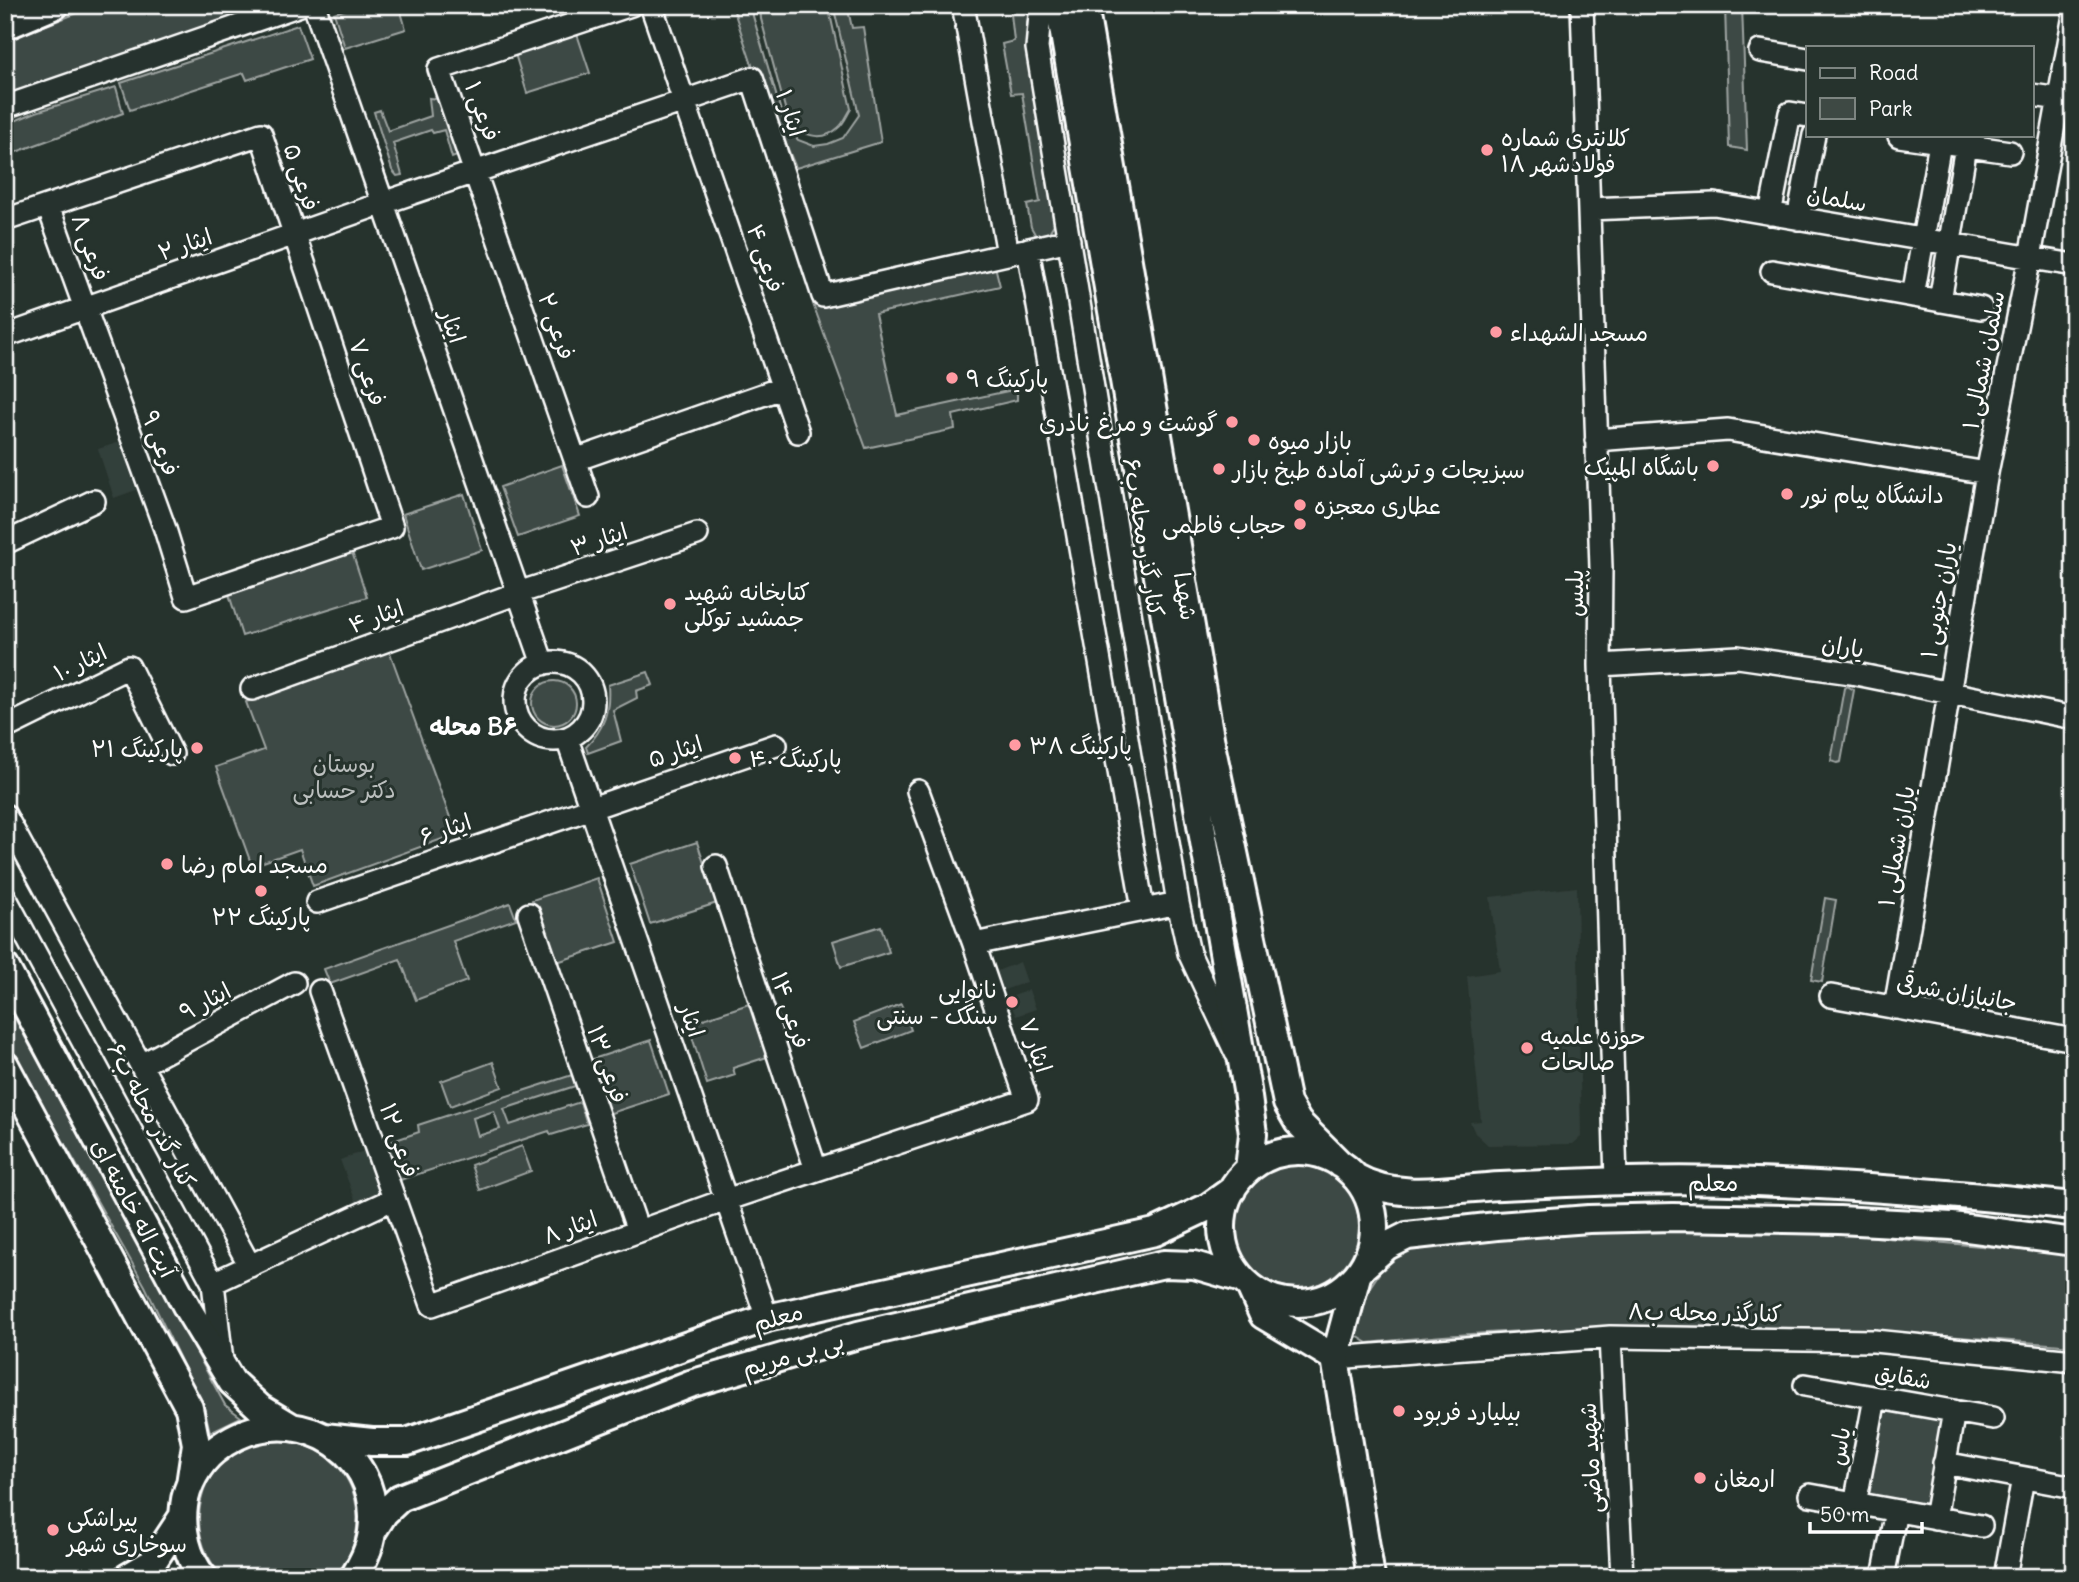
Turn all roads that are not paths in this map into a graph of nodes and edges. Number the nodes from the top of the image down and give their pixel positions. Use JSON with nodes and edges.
{"nodes":[{"id":1,"x":55,"y":5,"type":"edge"},
{"id":2,"x":300,"y":5,"type":"edge"},
{"id":3,"x":314,"y":5,"type":"edge"},
{"id":4,"x":631,"y":5,"type":"edge"},
{"id":5,"x":652,"y":5,"type":"edge"},
{"id":6,"x":963,"y":5,"type":"edge"},
{"id":7,"x":1045,"y":5,"type":"edge"},
{"id":8,"x":1059,"y":5,"type":"edge"},
{"id":9,"x":1084,"y":5,"type":"edge"},
{"id":10,"x":1582,"y":5,"type":"edge"},
{"id":11,"x":2074,"y":15,"type":"edge"},
{"id":12,"x":5,"y":26,"type":"edge"},
{"id":13,"x":1759,"y":51,"type":"dead end"},
{"id":14,"x":1806,"y":59,"type":"edge"},
{"id":15,"x":2034,"y":95,"type":"edge"},
{"id":16,"x":2066,"y":100,"type":"edge"},
{"id":17,"x":684,"y":102,"type":"junction"},
{"id":18,"x":5,"y":107,"type":"edge"},
{"id":19,"x":1799,"y":114,"type":"edge"},
{"id":20,"x":1814,"y":136,"type":"edge"},
{"id":21,"x":1899,"y":136,"type":"edge"},
{"id":22,"x":1929,"y":139,"type":"edge"},
{"id":23,"x":1966,"y":146,"type":"junction"},
{"id":24,"x":2010,"y":152,"type":"dead end"},
{"id":25,"x":477,"y":172,"type":"junction"},
{"id":26,"x":383,"y":203,"type":"junction"},
{"id":27,"x":48,"y":206,"type":"junction"},
{"id":28,"x":1589,"y":209,"type":"junction"},
{"id":29,"x":1770,"y":214,"type":"junction"},
{"id":30,"x":1798,"y":219,"type":"junction"},
{"id":31,"x":5,"y":220,"type":"edge"},
{"id":32,"x":293,"y":235,"type":"junction"},
{"id":33,"x":1069,"y":240,"type":"junction"},
{"id":34,"x":1924,"y":240,"type":"junction"},
{"id":35,"x":1949,"y":244,"type":"junction"},
{"id":36,"x":1018,"y":252,"type":"junction"},
{"id":37,"x":2030,"y":257,"type":"junction"},
{"id":38,"x":2074,"y":265,"type":"edge"},
{"id":39,"x":1772,"y":271,"type":"dead end"},
{"id":40,"x":1913,"y":296,"type":"junction"},
{"id":41,"x":1940,"y":301,"type":"junction"},
{"id":42,"x":85,"y":306,"type":"junction"},
{"id":43,"x":1981,"y":308,"type":"dead end"},
{"id":44,"x":5,"y":336,"type":"edge"},
{"id":45,"x":782,"y":388,"type":"junction"},
{"id":46,"x":798,"y":432,"type":"dead end"},
{"id":47,"x":1596,"y":440,"type":"junction"},
{"id":48,"x":575,"y":460,"type":"junction"},
{"id":49,"x":1987,"y":473,"type":"junction"},
{"id":50,"x":588,"y":497,"type":"dead end"},
{"id":51,"x":94,"y":500,"type":"dead end"},
{"id":52,"x":697,"y":534,"type":"dead end"},
{"id":53,"x":5,"y":543,"type":"edge"},
{"id":54,"x":1167,"y":554,"type":"junction"},
{"id":55,"x":518,"y":593,"type":"junction"},
{"id":56,"x":187,"y":597,"type":"joint"},
{"id":57,"x":543,"y":664,"type":"junction"},
{"id":58,"x":1600,"y":665,"type":"junction"},
{"id":59,"x":252,"y":688,"type":"dead end"},
{"id":60,"x":1949,"y":693,"type":"junction"},
{"id":61,"x":2074,"y":718,"type":"edge"},
{"id":62,"x":5,"y":727,"type":"edge"},
{"id":63,"x":567,"y":738,"type":"junction"},
{"id":64,"x":776,"y":745,"type":"dead end"},
{"id":65,"x":172,"y":754,"type":"dead end"},
{"id":66,"x":918,"y":791,"type":"dead end"},
{"id":67,"x":591,"y":807,"type":"junction"},
{"id":68,"x":5,"y":815,"type":"edge"},
{"id":69,"x":716,"y":866,"type":"dead end"},
{"id":70,"x":5,"y":897,"type":"edge"},
{"id":71,"x":317,"y":902,"type":"dead end"},
{"id":72,"x":1178,"y":903,"type":"junction"},
{"id":73,"x":1143,"y":909,"type":"junction"},
{"id":74,"x":529,"y":914,"type":"dead end"},
{"id":75,"x":974,"y":944,"type":"junction"},
{"id":76,"x":5,"y":967,"type":"edge"},
{"id":77,"x":293,"y":983,"type":"dead end"},
{"id":78,"x":320,"y":991,"type":"dead end"},
{"id":79,"x":1831,"y":996,"type":"dead end"},
{"id":80,"x":1895,"y":1008,"type":"junction"},
{"id":81,"x":2074,"y":1040,"type":"edge"},
{"id":82,"x":5,"y":1065,"type":"edge"},
{"id":83,"x":141,"y":1065,"type":"junction"},
{"id":84,"x":1245,"y":1079,"type":"junction"},
{"id":85,"x":1283,"y":1085,"type":"junction"},
{"id":86,"x":1250,"y":1169,"type":"junction"},
{"id":87,"x":816,"y":1170,"type":"junction"},
{"id":88,"x":1348,"y":1170,"type":"junction"},
{"id":89,"x":1616,"y":1181,"type":"junction"},
{"id":90,"x":1479,"y":1187,"type":"junction"},
{"id":91,"x":1232,"y":1190,"type":"junction"},
{"id":92,"x":393,"y":1199,"type":"junction"},
{"id":93,"x":726,"y":1200,"type":"junction"},
{"id":94,"x":2074,"y":1206,"type":"edge"},
{"id":95,"x":1483,"y":1227,"type":"junction"},
{"id":96,"x":638,"y":1231,"type":"junction"},
{"id":97,"x":1154,"y":1232,"type":"junction"},
{"id":98,"x":2074,"y":1242,"type":"edge"},
{"id":99,"x":1164,"y":1264,"type":"junction"},
{"id":100,"x":250,"y":1266,"type":"junction"},
{"id":101,"x":1361,"y":1271,"type":"junction"},
{"id":102,"x":213,"y":1283,"type":"junction"},
{"id":103,"x":1246,"y":1283,"type":"junction"},
{"id":104,"x":432,"y":1305,"type":"joint"},
{"id":105,"x":767,"y":1318,"type":"junction"},
{"id":106,"x":1610,"y":1337,"type":"junction"},
{"id":107,"x":1335,"y":1358,"type":"junction"},
{"id":108,"x":2074,"y":1360,"type":"edge"},
{"id":109,"x":223,"y":1367,"type":"junction"},
{"id":110,"x":1805,"y":1385,"type":"dead end"},
{"id":111,"x":1875,"y":1398,"type":"junction"},
{"id":112,"x":1954,"y":1411,"type":"junction"},
{"id":113,"x":1993,"y":1418,"type":"dead end"},
{"id":114,"x":290,"y":1426,"type":"junction"},
{"id":115,"x":324,"y":1437,"type":"junction"},
{"id":116,"x":1944,"y":1463,"type":"junction"},
{"id":117,"x":2023,"y":1478,"type":"junction"},
{"id":118,"x":190,"y":1484,"type":"junction"},
{"id":119,"x":2074,"y":1487,"type":"edge"},
{"id":120,"x":1810,"y":1496,"type":"dead end"},
{"id":121,"x":1855,"y":1504,"type":"junction"},
{"id":122,"x":1896,"y":1511,"type":"junction"},
{"id":123,"x":183,"y":1516,"type":"junction"},
{"id":124,"x":1935,"y":1518,"type":"junction"},
{"id":125,"x":1981,"y":1526,"type":"dead end"},
{"id":126,"x":372,"y":1532,"type":"junction"},
{"id":127,"x":128,"y":1577,"type":"edge"},
{"id":128,"x":203,"y":1577,"type":"edge"},
{"id":129,"x":354,"y":1577,"type":"edge"},
{"id":130,"x":1371,"y":1577,"type":"edge"},
{"id":131,"x":1622,"y":1577,"type":"edge"},
{"id":132,"x":1883,"y":1577,"type":"edge"},
{"id":133,"x":2005,"y":1577,"type":"edge"}],
"edges":[{"from":1,"to":12,"type":"main road"},
{"from":2,"to":18,"type":"street"},
{"from":3,"to":26,"type":"street","name":"ایثار"},
{"from":4,"to":25,"type":"street","name":"فرعی ۱"},
{"from":5,"to":17,"type":"street","name":"فرعی ۴"},
{"from":6,"to":36,"type":"street"},
{"from":7,"to":33,"type":"street","name":"کنار گذر محله ب۶"},
{"from":8,"to":54,"type":"main road","name":"شهدا"},
{"from":9,"to":54,"type":"main road","name":"شهدا"},
{"from":10,"to":28,"type":"street","name":"پلیس"},
{"from":11,"to":16,"type":"street","name":"سلمان شمالی ۱"},
{"from":13,"to":14,"type":"street"},
{"from":15,"to":16,"type":"street"},
{"from":16,"to":37,"type":"street","name":"سلمان شمالی ۱"},
{"from":17,"to":25,"type":"street","name":"ایثار ۱"},
{"from":17,"to":36,"type":"street","name":"ایثار ۱"},
{"from":17,"to":45,"type":"street","name":"فرعی ۴"},
{"from":19,"to":29,"type":"street"},
{"from":20,"to":30,"type":"street"},
{"from":21,"to":22,"type":"street"},
{"from":22,"to":23,"type":"street"},
{"from":22,"to":34,"type":"street"},
{"from":23,"to":24,"type":"street"},
{"from":23,"to":35,"type":"street"},
{"from":25,"to":26,"type":"street","name":"ایثار ۱"},
{"from":25,"to":48,"type":"street","name":"فرعی ۲"},
{"from":26,"to":32,"type":"street","name":"ایثار ۲"},
{"from":26,"to":55,"type":"street","name":"ایثار"},
{"from":27,"to":31,"type":"street"},
{"from":27,"to":32,"type":"street","name":"فرعی ۵"},
{"from":27,"to":42,"type":"street","name":"فرعی ۸"},
{"from":28,"to":29,"type":"street","name":"سلمان"},
{"from":28,"to":47,"type":"street","name":"پلیس"},
{"from":29,"to":30,"type":"street","name":"سلمان"},
{"from":30,"to":34,"type":"street","name":"سلمان"},
{"from":32,"to":42,"type":"street","name":"ایثار ۲"},
{"from":32,"to":56,"type":"street","name":"فرعی ۷"},
{"from":33,"to":36,"type":"street","name":"ایثار ۱"},
{"from":33,"to":72,"type":"street","name":"کنار گذر محله ب۶"},
{"from":34,"to":35,"type":"street","name":"سلمان"},
{"from":34,"to":40,"type":"street"},
{"from":35,"to":37,"type":"street","name":"سلمان"},
{"from":35,"to":41,"type":"street"},
{"from":36,"to":73,"type":"street"},
{"from":37,"to":38,"type":"street","name":"سلمان"},
{"from":37,"to":49,"type":"street","name":"سلمان شمالی ۱"},
{"from":39,"to":40,"type":"street"},
{"from":40,"to":41,"type":"street"},
{"from":41,"to":43,"type":"street"},
{"from":42,"to":44,"type":"street","name":"ایثار ۲"},
{"from":42,"to":56,"type":"street","name":"فرعی ۹"},
{"from":45,"to":46,"type":"street","name":"فرعی ۴"},
{"from":45,"to":48,"type":"street"},
{"from":47,"to":49,"type":"street"},
{"from":47,"to":58,"type":"street","name":"پلیس"},
{"from":48,"to":50,"type":"street","name":"فرعی ۲"},
{"from":49,"to":60,"type":"street","name":"یاران جنوبی ۱"},
{"from":51,"to":53,"type":"street"},
{"from":52,"to":55,"type":"street","name":"ایثار ۳"},
{"from":54,"to":84,"type":"main road","name":"شهدا"},
{"from":54,"to":85,"type":"main road","name":"شهدا"},
{"from":55,"to":57,"type":"street","name":"ایثار"},
{"from":55,"to":59,"type":"street","name":"ایثار ۴"},
{"from":57,"to":63,"type":"street"},
{"from":57,"to":63,"type":"street"},
{"from":58,"to":60,"type":"street","name":"یاران"},
{"from":58,"to":89,"type":"street","name":"پلیس"},
{"from":60,"to":61,"type":"street","name":"یاران"},
{"from":60,"to":80,"type":"street","name":"یاران شمالی ۱"},
{"from":62,"to":65,"type":"street","name":"ایثار ۱۰"},
{"from":63,"to":67,"type":"street","name":"ایثار"},
{"from":64,"to":67,"type":"street","name":"ایثار ۵"},
{"from":66,"to":75,"type":"street"},
{"from":67,"to":71,"type":"street","name":"ایثار ۶"},
{"from":67,"to":93,"type":"street","name":"ایثار"},
{"from":68,"to":83,"type":"street"},
{"from":69,"to":87,"type":"street","name":"فرعی ۱۴"},
{"from":70,"to":102,"type":"street","name":"کنار گذر محله ب۶"},
{"from":72,"to":73,"type":"street"},
{"from":72,"to":84,"type":"street","name":"کنار گذر محله ب۶"},
{"from":73,"to":75,"type":"street"},
{"from":74,"to":96,"type":"street","name":"فرعی ۱۳"},
{"from":75,"to":87,"type":"street","name":"ایثار ۷"},
{"from":76,"to":109,"type":"main road","name":"آیت اله خامنه ای"},
{"from":77,"to":83,"type":"street","name":"ایثار ۹"},
{"from":78,"to":92,"type":"street","name":"فرعی ۱۲"},
{"from":79,"to":80,"type":"street","name":"جانبازان شرقی"},
{"from":80,"to":81,"type":"street","name":"جانبازان شرقی"},
{"from":82,"to":118,"type":"main road","name":"آیت اله خامنه ای"},
{"from":83,"to":100,"type":"street"},
{"from":84,"to":85,"type":"main road"},
{"from":84,"to":86,"type":"main road","name":"شهدا"},
{"from":85,"to":88,"type":"main road","name":"شهدا"},
{"from":86,"to":88,"type":"main road"},
{"from":86,"to":91,"type":"main road"},
{"from":87,"to":93,"type":"street","name":"ایثار ۷"},
{"from":88,"to":90,"type":"main road","name":"معلم"},
{"from":88,"to":101,"type":"main road"},
{"from":89,"to":90,"type":"main road","name":"معلم"},
{"from":89,"to":94,"type":"main road","name":"معلم"},
{"from":90,"to":95,"type":"main road"},
{"from":91,"to":97,"type":"main road","name":"معلم"},
{"from":91,"to":103,"type":"main road"},
{"from":92,"to":100,"type":"street"},
{"from":92,"to":104,"type":"street","name":"فرعی ۱۲"},
{"from":93,"to":96,"type":"street","name":"ایثار ۸"},
{"from":93,"to":105,"type":"street","name":"ایثار"},
{"from":95,"to":98,"type":"main road","name":"معلم"},
{"from":95,"to":101,"type":"main road","name":"معلم"},
{"from":96,"to":104,"type":"street","name":"ایثار ۸"},
{"from":97,"to":99,"type":"main road"},
{"from":97,"to":105,"type":"main road","name":"معلم"},
{"from":99,"to":103,"type":"main road","name":"بی بی مریم"},
{"from":99,"to":126,"type":"main road","name":"بی بی مریم"},
{"from":100,"to":102,"type":"street"},
{"from":101,"to":103,"type":"main road"},
{"from":101,"to":107,"type":"main road"},
{"from":102,"to":109,"type":"street","name":"کنار گذر محله ب۶"},
{"from":103,"to":107,"type":"main road"},
{"from":105,"to":115,"type":"main road","name":"معلم"},
{"from":106,"to":107,"type":"street","name":"کنارگذر محله ب۸"},
{"from":106,"to":108,"type":"street","name":"کنارگذر محله ب۸"},
{"from":106,"to":131,"type":"street","name":"شهید ماضی"},
{"from":107,"to":130,"type":"main road"},
{"from":109,"to":114,"type":"main road","name":"آیت اله خامنه ای"},
{"from":110,"to":111,"type":"street","name":"شقایق"},
{"from":111,"to":112,"type":"street","name":"شقایق"},
{"from":111,"to":121,"type":"street","name":"یاس"},
{"from":112,"to":113,"type":"street","name":"شقایق"},
{"from":112,"to":116,"type":"street"},
{"from":114,"to":115,"type":"main road"},
{"from":114,"to":118,"type":"main road"},
{"from":115,"to":126,"type":"main road"},
{"from":116,"to":117,"type":"street"},
{"from":116,"to":124,"type":"street"},
{"from":117,"to":119,"type":"street"},
{"from":117,"to":133,"type":"street"},
{"from":118,"to":123,"type":"main road","name":"آیت اله خامنه ای"},
{"from":120,"to":121,"type":"street"},
{"from":121,"to":122,"type":"street"},
{"from":122,"to":124,"type":"street"},
{"from":122,"to":132,"type":"street"},
{"from":123,"to":127,"type":"main road"},
{"from":123,"to":128,"type":"main road"},
{"from":124,"to":125,"type":"street"},
{"from":126,"to":129,"type":"main road"}]}
